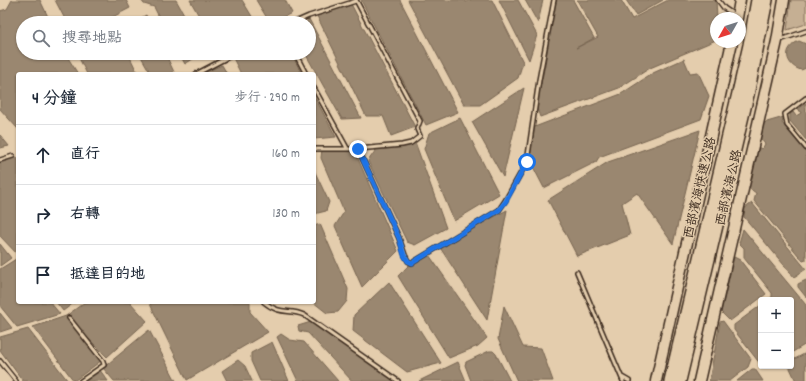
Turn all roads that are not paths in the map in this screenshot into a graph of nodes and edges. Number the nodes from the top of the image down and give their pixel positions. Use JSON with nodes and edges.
{"nodes":[{"id":1,"x":356,"y":0,"type":"edge"},
{"id":2,"x":558,"y":0,"type":"edge"},
{"id":3,"x":718,"y":0,"type":"edge"},
{"id":4,"x":740,"y":0,"type":"edge"},
{"id":5,"x":757,"y":0,"type":"edge"},
{"id":6,"x":767,"y":0,"type":"edge"},
{"id":7,"x":784,"y":0,"type":"edge"},
{"id":8,"x":554,"y":1,"type":"edge"},
{"id":9,"x":730,"y":12,"type":"edge"},
{"id":10,"x":739,"y":12,"type":"edge"},
{"id":11,"x":309,"y":16,"type":"edge"},
{"id":12,"x":806,"y":31,"type":"edge"},
{"id":13,"x":776,"y":41,"type":"junction"},
{"id":14,"x":731,"y":48,"type":"edge"},
{"id":15,"x":223,"y":60,"type":"edge"},
{"id":16,"x":299,"y":60,"type":"edge"},
{"id":17,"x":200,"y":72,"type":"edge"},
{"id":18,"x":305,"y":72,"type":"edge"},
{"id":19,"x":316,"y":92,"type":"edge"},
{"id":20,"x":806,"y":98,"type":"edge"},
{"id":21,"x":347,"y":148,"type":"junction"},
{"id":22,"x":806,"y":148,"type":"edge"},
{"id":23,"x":316,"y":149,"type":"edge"},
{"id":24,"x":358,"y":149,"type":"junction"},
{"id":25,"x":13,"y":156,"type":"dead end"},
{"id":26,"x":0,"y":160,"type":"edge"},
{"id":27,"x":577,"y":272,"type":"dead end"},
{"id":28,"x":266,"y":304,"type":"edge"},
{"id":29,"x":69,"y":318,"type":"dead end"},
{"id":30,"x":0,"y":361,"type":"edge"},
{"id":31,"x":622,"y":377,"type":"junction"},
{"id":32,"x":654,"y":380,"type":"edge"},
{"id":33,"x":16,"y":381,"type":"edge"},
{"id":34,"x":81,"y":381,"type":"edge"},
{"id":35,"x":398,"y":381,"type":"edge"},
{"id":36,"x":623,"y":381,"type":"edge"},
{"id":37,"x":629,"y":381,"type":"edge"},
{"id":38,"x":670,"y":381,"type":"edge"},
{"id":39,"x":680,"y":381,"type":"edge"},
{"id":40,"x":700,"y":381,"type":"edge"}],
"edges":[{"from":1,"to":11,"type":"lane"},
{"from":1,"to":24,"type":"lane"},
{"from":2,"to":8,"type":"lane"},
{"from":3,"to":9,"type":"lane"},
{"from":4,"to":10,"type":"main road"},
{"from":5,"to":38,"type":"highway","name":"西部濱海快速公路"},
{"from":6,"to":39,"type":"highway","name":"西部濱海快速公路"},
{"from":7,"to":13,"type":"main road","name":"西部濱海公路"},
{"from":8,"to":24,"type":"lane"},
{"from":12,"to":13,"type":"lane"},
{"from":13,"to":40,"type":"main road","name":"西部濱海公路"},
{"from":14,"to":32,"type":"main road"},
{"from":15,"to":17,"type":"lane"},
{"from":16,"to":18,"type":"lane"},
{"from":19,"to":21,"type":"lane"},
{"from":20,"to":22,"type":"lane"},
{"from":21,"to":23,"type":"lane"},
{"from":21,"to":24,"type":"lane"},
{"from":25,"to":26,"type":"lane"},
{"from":27,"to":31,"type":"lane"},
{"from":28,"to":35,"type":"lane"},
{"from":29,"to":34,"type":"lane"},
{"from":30,"to":33,"type":"lane"},
{"from":31,"to":36,"type":"lane"},
{"from":31,"to":37,"type":"lane"}]}
